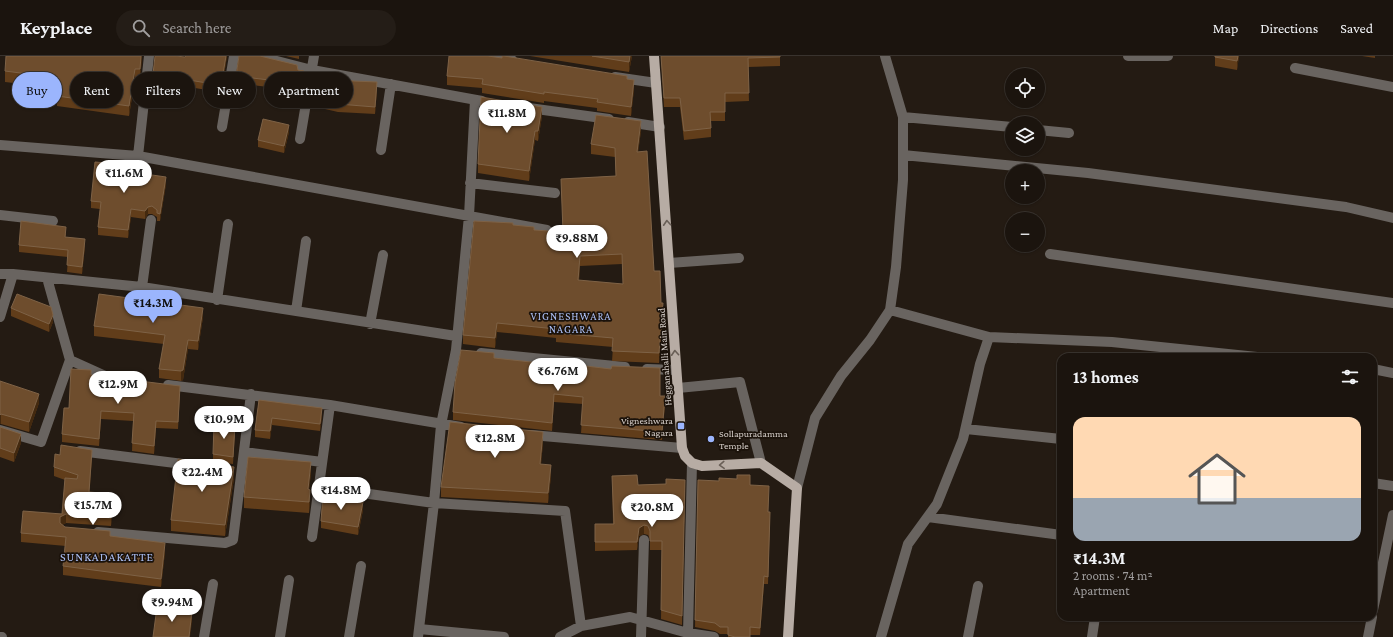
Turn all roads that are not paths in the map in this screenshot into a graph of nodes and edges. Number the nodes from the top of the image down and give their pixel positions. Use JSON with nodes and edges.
{"nodes":[{"id":1,"x":149,"y":56,"type":"edge"},
{"id":2,"x":234,"y":56,"type":"edge"},
{"id":3,"x":257,"y":56,"type":"edge"},
{"id":4,"x":314,"y":56,"type":"edge"},
{"id":5,"x":488,"y":56,"type":"edge"},
{"id":6,"x":654,"y":56,"type":"edge"},
{"id":7,"x":885,"y":56,"type":"edge"},
{"id":8,"x":1128,"y":56,"type":"edge"},
{"id":9,"x":1168,"y":56,"type":"edge"},
{"id":10,"x":519,"y":61,"type":"edge"},
{"id":11,"x":1295,"y":68,"type":"dead end"},
{"id":12,"x":312,"y":70,"type":"junction"},
{"id":13,"x":603,"y":75,"type":"edge"},
{"id":14,"x":391,"y":84,"type":"junction"},
{"id":15,"x":656,"y":84,"type":"junction"},
{"id":16,"x":1393,"y":87,"type":"edge"},
{"id":17,"x":475,"y":100,"type":"junction"},
{"id":18,"x":490,"y":102,"type":"edge"},
{"id":19,"x":521,"y":107,"type":"edge"},
{"id":20,"x":903,"y":117,"type":"junction"},
{"id":21,"x":1005,"y":126,"type":"edge"},
{"id":22,"x":222,"y":127,"type":"dead end"},
{"id":23,"x":660,"y":127,"type":"junction"},
{"id":24,"x":1045,"y":131,"type":"edge"},
{"id":25,"x":1070,"y":133,"type":"dead end"},
{"id":26,"x":300,"y":140,"type":"dead end"},
{"id":27,"x":0,"y":145,"type":"edge"},
{"id":28,"x":381,"y":150,"type":"dead end"},
{"id":29,"x":903,"y":155,"type":"junction"},
{"id":30,"x":138,"y":156,"type":"junction"},
{"id":31,"x":470,"y":183,"type":"junction"},
{"id":32,"x":555,"y":193,"type":"dead end"},
{"id":33,"x":0,"y":215,"type":"edge"},
{"id":34,"x":469,"y":216,"type":"junction"},
{"id":35,"x":1393,"y":218,"type":"edge"},
{"id":36,"x":151,"y":220,"type":"dead end"},
{"id":37,"x":53,"y":221,"type":"dead end"},
{"id":38,"x":228,"y":224,"type":"dead end"},
{"id":39,"x":547,"y":230,"type":"edge"},
{"id":40,"x":306,"y":241,"type":"dead end"},
{"id":41,"x":1050,"y":254,"type":"dead end"},
{"id":42,"x":382,"y":255,"type":"dead end"},
{"id":43,"x":739,"y":258,"type":"dead end"},
{"id":44,"x":669,"y":263,"type":"junction"},
{"id":45,"x":0,"y":274,"type":"edge"},
{"id":46,"x":13,"y":274,"type":"junction"},
{"id":47,"x":47,"y":278,"type":"junction"},
{"id":48,"x":142,"y":288,"type":"junction"},
{"id":49,"x":217,"y":300,"type":"junction"},
{"id":50,"x":1393,"y":303,"type":"edge"},
{"id":51,"x":890,"y":310,"type":"junction"},
{"id":52,"x":296,"y":311,"type":"junction"},
{"id":53,"x":0,"y":317,"type":"edge"},
{"id":54,"x":370,"y":324,"type":"junction"},
{"id":55,"x":456,"y":336,"type":"junction"},
{"id":56,"x":989,"y":337,"type":"junction"},
{"id":57,"x":464,"y":351,"type":"junction"},
{"id":58,"x":1218,"y":353,"type":"edge"},
{"id":59,"x":70,"y":360,"type":"junction"},
{"id":60,"x":676,"y":370,"type":"junction"},
{"id":61,"x":1377,"y":370,"type":"edge"},
{"id":62,"x":1393,"y":373,"type":"edge"},
{"id":63,"x":128,"y":381,"type":"edge"},
{"id":64,"x":159,"y":384,"type":"edge"},
{"id":65,"x":678,"y":388,"type":"junction"},
{"id":66,"x":251,"y":394,"type":"junction"},
{"id":67,"x":330,"y":405,"type":"junction"},
{"id":68,"x":441,"y":425,"type":"junction"},
{"id":69,"x":471,"y":428,"type":"edge"},
{"id":70,"x":966,"y":429,"type":"junction"},
{"id":71,"x":0,"y":430,"type":"edge"},
{"id":72,"x":524,"y":434,"type":"edge"},
{"id":73,"x":1057,"y":439,"type":"edge"},
{"id":74,"x":682,"y":448,"type":"junction"},
{"id":75,"x":70,"y":449,"type":"edge"},
{"id":76,"x":245,"y":452,"type":"junction"},
{"id":77,"x":322,"y":462,"type":"junction"},
{"id":78,"x":692,"y":463,"type":"junction"},
{"id":79,"x":761,"y":463,"type":"junction"},
{"id":80,"x":203,"y":467,"type":"edge"},
{"id":81,"x":1377,"y":483,"type":"edge"},
{"id":82,"x":1393,"y":486,"type":"edge"},
{"id":83,"x":319,"y":487,"type":"junction"},
{"id":84,"x":797,"y":488,"type":"junction"},
{"id":85,"x":434,"y":503,"type":"junction"},
{"id":86,"x":1393,"y":515,"type":"edge"},
{"id":87,"x":928,"y":517,"type":"junction"},
{"id":88,"x":90,"y":531,"type":"edge"},
{"id":89,"x":1057,"y":534,"type":"edge"},
{"id":90,"x":312,"y":537,"type":"dead end"},
{"id":91,"x":644,"y":540,"type":"dead end"},
{"id":92,"x":1389,"y":547,"type":"edge"},
{"id":93,"x":361,"y":566,"type":"dead end"},
{"id":94,"x":1377,"y":574,"type":"edge"},
{"id":95,"x":289,"y":580,"type":"dead end"},
{"id":96,"x":213,"y":584,"type":"dead end"},
{"id":97,"x":978,"y":586,"type":"dead end"},
{"id":98,"x":643,"y":620,"type":"junction"},
{"id":99,"x":1094,"y":621,"type":"edge"},
{"id":100,"x":1371,"y":621,"type":"edge"},
{"id":101,"x":581,"y":626,"type":"junction"},
{"id":102,"x":688,"y":632,"type":"junction"},
{"id":103,"x":419,"y":633,"type":"edge"},
{"id":104,"x":204,"y":637,"type":"edge"},
{"id":105,"x":280,"y":637,"type":"edge"},
{"id":106,"x":349,"y":637,"type":"edge"},
{"id":107,"x":504,"y":637,"type":"edge"},
{"id":108,"x":560,"y":637,"type":"edge"},
{"id":109,"x":641,"y":637,"type":"edge"},
{"id":110,"x":714,"y":637,"type":"edge"},
{"id":111,"x":788,"y":637,"type":"edge"},
{"id":112,"x":882,"y":637,"type":"edge"},
{"id":113,"x":968,"y":637,"type":"edge"},
{"id":114,"x":1092,"y":637,"type":"edge"},
{"id":115,"x":1368,"y":637,"type":"edge"}],
"edges":[{"from":1,"to":30,"type":"street"},
{"from":2,"to":22,"type":"street"},
{"from":3,"to":12,"type":"street"},
{"from":4,"to":12,"type":"street"},
{"from":5,"to":10,"type":"street"},
{"from":6,"to":15,"type":"main road","name":"Hegganahalli Main Road"},
{"from":7,"to":20,"type":"street"},
{"from":8,"to":9,"type":"street"},
{"from":11,"to":16,"type":"street"},
{"from":12,"to":14,"type":"street"},
{"from":12,"to":26,"type":"street"},
{"from":13,"to":15,"type":"street"},
{"from":14,"to":17,"type":"street"},
{"from":14,"to":28,"type":"street"},
{"from":15,"to":23,"type":"main road","name":"Hegganahalli Main Road"},
{"from":17,"to":18,"type":"street"},
{"from":17,"to":31,"type":"street"},
{"from":19,"to":23,"type":"street"},
{"from":20,"to":21,"type":"street"},
{"from":20,"to":29,"type":"street"},
{"from":44,"to":23,"type":"main road","name":"Hegganahalli Main Road","one_way":true},
{"from":24,"to":25,"type":"street"},
{"from":27,"to":30,"type":"street"},
{"from":29,"to":35,"type":"street"},
{"from":29,"to":51,"type":"street"},
{"from":30,"to":34,"type":"street"},
{"from":31,"to":32,"type":"street"},
{"from":31,"to":34,"type":"street"},
{"from":33,"to":37,"type":"street"},
{"from":34,"to":39,"type":"street"},
{"from":34,"to":55,"type":"street"},
{"from":36,"to":48,"type":"street"},
{"from":38,"to":49,"type":"street"},
{"from":40,"to":52,"type":"street"},
{"from":41,"to":50,"type":"street"},
{"from":42,"to":54,"type":"street"},
{"from":43,"to":44,"type":"street"},
{"from":60,"to":44,"type":"main road","name":"Hegganahalli Main Road","one_way":true},
{"from":45,"to":46,"type":"street"},
{"from":46,"to":47,"type":"street"},
{"from":46,"to":53,"type":"street"},
{"from":47,"to":48,"type":"street"},
{"from":47,"to":59,"type":"street"},
{"from":48,"to":49,"type":"street"},
{"from":49,"to":52,"type":"street"},
{"from":51,"to":56,"type":"street"},
{"from":51,"to":84,"type":"street"},
{"from":52,"to":54,"type":"street"},
{"from":54,"to":55,"type":"street"},
{"from":55,"to":57,"type":"street"},
{"from":56,"to":58,"type":"street"},
{"from":56,"to":70,"type":"street"},
{"from":57,"to":60,"type":"street"},
{"from":57,"to":68,"type":"street"},
{"from":59,"to":63,"type":"street"},
{"from":59,"to":71,"type":"street"},
{"from":60,"to":65,"type":"main road","name":"Hegganahalli Main Road"},
{"from":61,"to":62,"type":"street"},
{"from":64,"to":66,"type":"street"},
{"from":65,"to":74,"type":"main road","name":"Hegganahalli Main Road"},
{"from":65,"to":79,"type":"street"},
{"from":66,"to":67,"type":"street"},
{"from":66,"to":76,"type":"street"},
{"from":67,"to":68,"type":"street"},
{"from":67,"to":77,"type":"street"},
{"from":68,"to":69,"type":"street"},
{"from":68,"to":85,"type":"street"},
{"from":70,"to":73,"type":"street"},
{"from":70,"to":87,"type":"street"},
{"from":72,"to":74,"type":"street"},
{"from":74,"to":78,"type":"main road","name":"Hegganahalli Main Road"},
{"from":75,"to":80,"type":"street"},
{"from":76,"to":77,"type":"street"},
{"from":76,"to":88,"type":"street"},
{"from":77,"to":83,"type":"street"},
{"from":79,"to":78,"type":"main road","one_way":true},
{"from":78,"to":102,"type":"street"},
{"from":79,"to":84,"type":"main road"},
{"from":81,"to":82,"type":"street"},
{"from":83,"to":85,"type":"street"},
{"from":83,"to":90,"type":"street"},
{"from":84,"to":111,"type":"main road"},
{"from":85,"to":101,"type":"street"},
{"from":85,"to":103,"type":"street"},
{"from":86,"to":92,"type":"street"},
{"from":87,"to":89,"type":"street"},
{"from":87,"to":112,"type":"street"},
{"from":91,"to":98,"type":"street"},
{"from":92,"to":94,"type":"street"},
{"from":93,"to":106,"type":"street"},
{"from":95,"to":105,"type":"street"},
{"from":96,"to":104,"type":"street"},
{"from":97,"to":113,"type":"street"},
{"from":98,"to":101,"type":"street"},
{"from":98,"to":102,"type":"street"},
{"from":98,"to":109,"type":"street"},
{"from":99,"to":114,"type":"street"},
{"from":100,"to":115,"type":"street"},
{"from":101,"to":108,"type":"street"},
{"from":102,"to":110,"type":"street"},
{"from":103,"to":107,"type":"street"}]}
